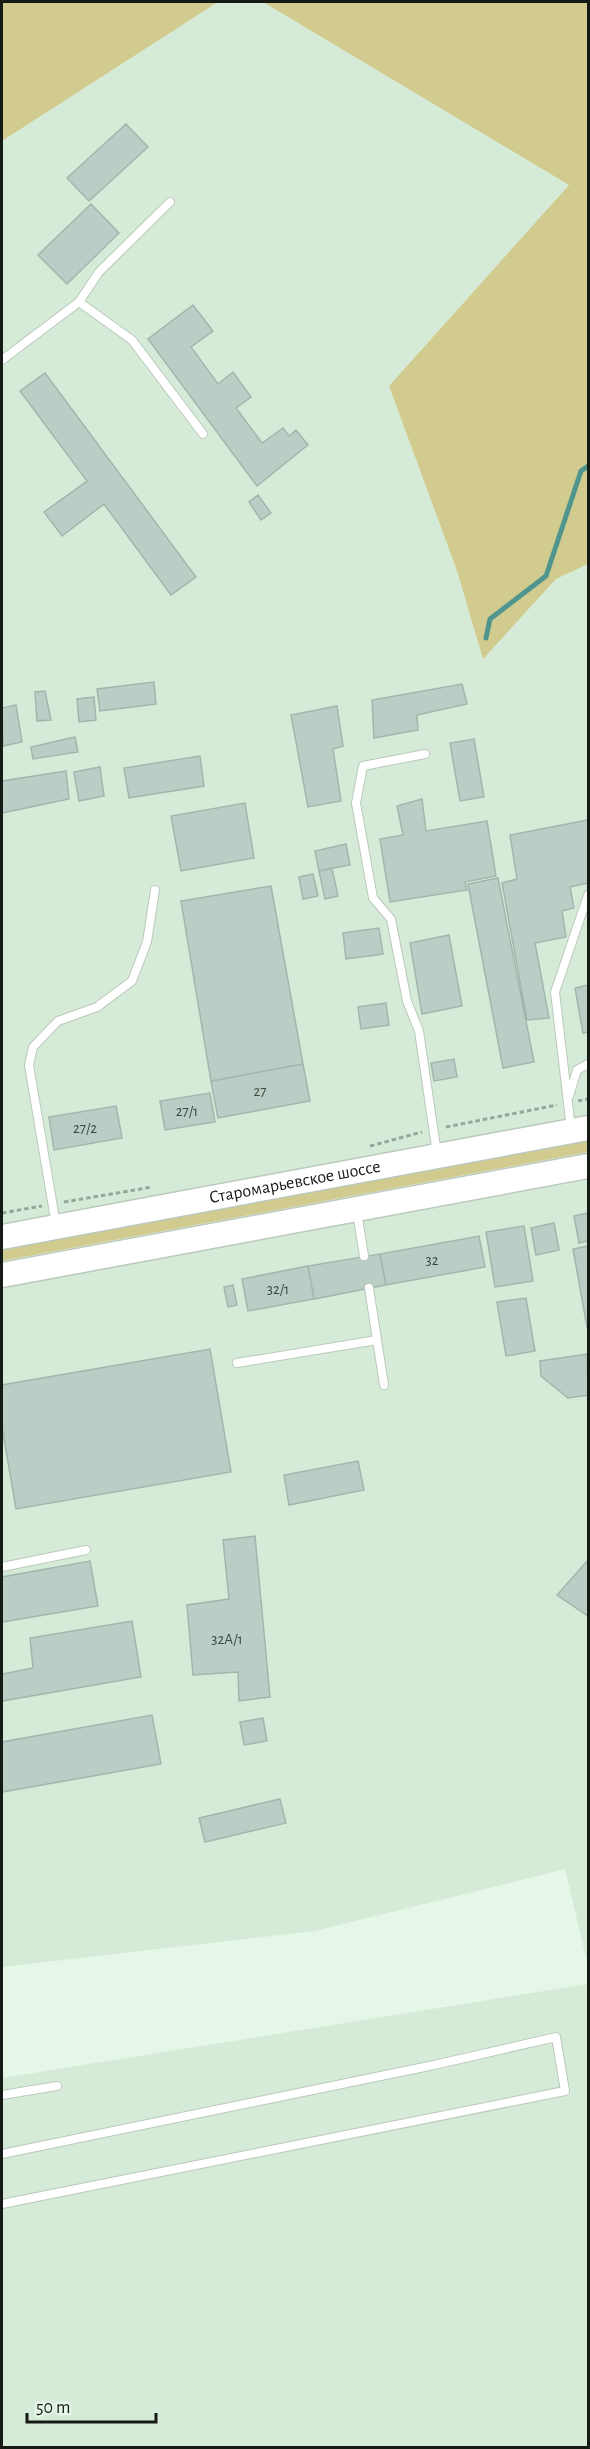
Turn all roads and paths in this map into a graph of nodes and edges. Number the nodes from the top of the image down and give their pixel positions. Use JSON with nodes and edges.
{"nodes":[{"id":1,"x":170,"y":202,"type":"dead end"},
{"id":2,"x":79,"y":302,"type":"junction"},
{"id":3,"x":2,"y":360,"type":"edge"},
{"id":4,"x":203,"y":434,"type":"dead end"},
{"id":5,"x":425,"y":754,"type":"dead end"},
{"id":6,"x":155,"y":890,"type":"dead end"},
{"id":7,"x":588,"y":895,"type":"edge"},
{"id":8,"x":588,"y":1064,"type":"edge"},
{"id":9,"x":567,"y":1103,"type":"junction"},
{"id":10,"x":435,"y":1129,"type":"junction"},
{"id":11,"x":580,"y":1129,"type":"edge"},
{"id":12,"x":366,"y":1147,"type":"dead end"},
{"id":13,"x":437,"y":1156,"type":"junction"},
{"id":14,"x":588,"y":1166,"type":"edge"},
{"id":15,"x":156,"y":1186,"type":"dead end"},
{"id":16,"x":357,"y":1210,"type":"junction"},
{"id":17,"x":2,"y":1214,"type":"edge"},
{"id":18,"x":54,"y":1216,"type":"junction"},
{"id":19,"x":2,"y":1237,"type":"edge"},
{"id":20,"x":364,"y":1256,"type":"dead end"},
{"id":21,"x":2,"y":1275,"type":"edge"},
{"id":22,"x":369,"y":1288,"type":"dead end"},
{"id":23,"x":376,"y":1340,"type":"junction"},
{"id":24,"x":237,"y":1363,"type":"dead end"},
{"id":25,"x":384,"y":1385,"type":"dead end"},
{"id":26,"x":86,"y":1550,"type":"dead end"},
{"id":27,"x":2,"y":1567,"type":"edge"},
{"id":28,"x":57,"y":2086,"type":"dead end"},
{"id":29,"x":2,"y":2095,"type":"edge"},
{"id":30,"x":2,"y":2154,"type":"edge"},
{"id":31,"x":2,"y":2204,"type":"edge"}],
"edges":[{"from":1,"to":2,"type":"lane"},
{"from":2,"to":3,"type":"lane"},
{"from":2,"to":4,"type":"lane"},
{"from":5,"to":10,"type":"lane"},
{"from":6,"to":18,"type":"lane"},
{"from":7,"to":9,"type":"lane"},
{"from":8,"to":9,"type":"lane"},
{"from":9,"to":10,"type":"path"},
{"from":9,"to":11,"type":"lane"},
{"from":10,"to":12,"type":"path"},
{"from":10,"to":13,"type":"lane"},
{"from":11,"to":13,"type":"main road","name":"Старомарьевское шоссе"},
{"from":13,"to":18,"type":"main road","name":"Старомарьевское шоссе"},
{"from":14,"to":16,"type":"main road"},
{"from":15,"to":18,"type":"path"},
{"from":16,"to":20,"type":"lane"},
{"from":16,"to":21,"type":"main road"},
{"from":17,"to":18,"type":"path"},
{"from":18,"to":19,"type":"main road","name":"Старомарьевское шоссе"},
{"from":22,"to":23,"type":"lane"},
{"from":23,"to":24,"type":"lane"},
{"from":23,"to":25,"type":"lane"},
{"from":26,"to":27,"type":"lane"},
{"from":28,"to":29,"type":"lane"},
{"from":30,"to":31,"type":"lane"}]}
